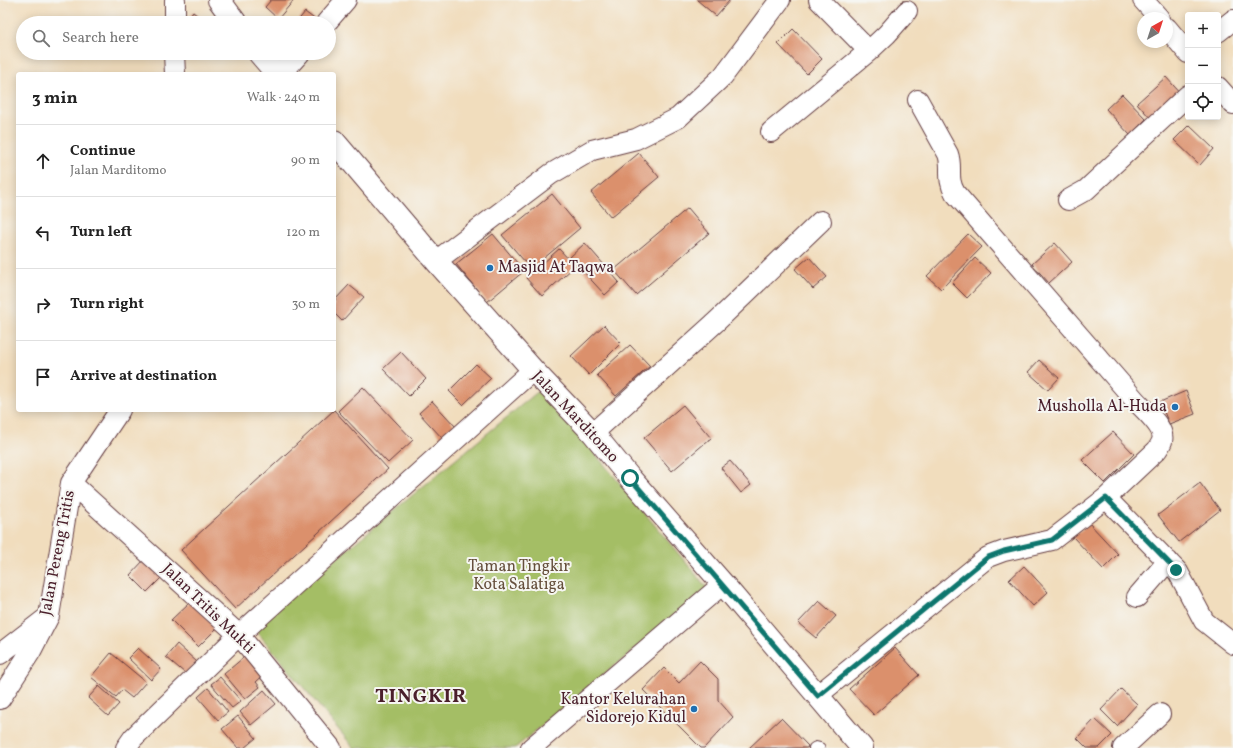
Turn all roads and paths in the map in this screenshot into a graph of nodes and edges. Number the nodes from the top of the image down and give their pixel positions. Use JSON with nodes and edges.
{"nodes":[{"id":1,"x":175,"y":0,"type":"edge"},
{"id":2,"x":219,"y":0,"type":"edge"},
{"id":3,"x":346,"y":0,"type":"edge"},
{"id":4,"x":780,"y":0,"type":"edge"},
{"id":5,"x":819,"y":0,"type":"edge"},
{"id":6,"x":1143,"y":0,"type":"edge"},
{"id":7,"x":907,"y":11,"type":"dead end"},
{"id":8,"x":1154,"y":12,"type":"edge"},
{"id":9,"x":175,"y":16,"type":"edge"},
{"id":10,"x":231,"y":16,"type":"edge"},
{"id":11,"x":332,"y":16,"type":"edge"},
{"id":12,"x":1233,"y":20,"type":"edge"},
{"id":13,"x":1221,"y":30,"type":"edge"},
{"id":14,"x":1173,"y":35,"type":"edge"},
{"id":15,"x":1185,"y":49,"type":"edge"},
{"id":16,"x":869,"y":51,"type":"junction"},
{"id":17,"x":174,"y":60,"type":"edge"},
{"id":18,"x":265,"y":60,"type":"edge"},
{"id":19,"x":294,"y":60,"type":"edge"},
{"id":20,"x":175,"y":72,"type":"edge"},
{"id":21,"x":275,"y":72,"type":"edge"},
{"id":22,"x":283,"y":72,"type":"edge"},
{"id":23,"x":1221,"y":90,"type":"edge"},
{"id":24,"x":1185,"y":98,"type":"edge"},
{"id":25,"x":918,"y":100,"type":"dead end"},
{"id":26,"x":1233,"y":104,"type":"edge"},
{"id":27,"x":771,"y":132,"type":"dead end"},
{"id":28,"x":336,"y":143,"type":"edge"},
{"id":29,"x":1068,"y":200,"type":"dead end"},
{"id":30,"x":821,"y":221,"type":"dead end"},
{"id":31,"x":436,"y":261,"type":"junction"},
{"id":32,"x":533,"y":370,"type":"junction"},
{"id":33,"x":119,"y":412,"type":"edge"},
{"id":34,"x":593,"y":432,"type":"junction"},
{"id":35,"x":71,"y":483,"type":"junction"},
{"id":36,"x":1106,"y":498,"type":"junction"},
{"id":37,"x":1168,"y":561,"type":"junction"},
{"id":38,"x":723,"y":584,"type":"junction"},
{"id":39,"x":1137,"y":597,"type":"dead end"},
{"id":40,"x":49,"y":616,"type":"junction"},
{"id":41,"x":239,"y":635,"type":"junction"},
{"id":42,"x":1233,"y":644,"type":"edge"},
{"id":43,"x":0,"y":654,"type":"edge"},
{"id":44,"x":818,"y":696,"type":"junction"},
{"id":45,"x":0,"y":699,"type":"edge"},
{"id":46,"x":1160,"y":714,"type":"dead end"},
{"id":47,"x":126,"y":748,"type":"edge"},
{"id":48,"x":331,"y":748,"type":"edge"},
{"id":49,"x":531,"y":748,"type":"edge"},
{"id":50,"x":814,"y":748,"type":"edge"},
{"id":51,"x":820,"y":748,"type":"edge"},
{"id":52,"x":862,"y":748,"type":"edge"},
{"id":53,"x":1123,"y":748,"type":"edge"}],
"edges":[{"from":1,"to":9,"type":"street"},
{"from":2,"to":10,"type":"street"},
{"from":3,"to":11,"type":"street"},
{"from":4,"to":31,"type":"street"},
{"from":5,"to":16,"type":"street"},
{"from":6,"to":8,"type":"street"},
{"from":7,"to":16,"type":"street"},
{"from":12,"to":13,"type":"street"},
{"from":14,"to":15,"type":"street"},
{"from":16,"to":27,"type":"street"},
{"from":17,"to":20,"type":"street"},
{"from":18,"to":21,"type":"street"},
{"from":19,"to":22,"type":"street"},
{"from":23,"to":26,"type":"street"},
{"from":24,"to":29,"type":"street"},
{"from":25,"to":36,"type":"street"},
{"from":28,"to":31,"type":"street","name":"Jalan Marditomo"},
{"from":30,"to":34,"type":"street"},
{"from":31,"to":32,"type":"street","name":"Jalan Marditomo"},
{"from":32,"to":34,"type":"street","name":"Jalan Marditomo"},
{"from":32,"to":41,"type":"street"},
{"from":33,"to":35,"type":"street","name":"Jalan Pereng Tritis"},
{"from":34,"to":38,"type":"street","name":"Jalan Marditomo"},
{"from":35,"to":40,"type":"street","name":"Jalan Pereng Tritis"},
{"from":35,"to":41,"type":"street","name":"Jalan Tritis Mukti"},
{"from":36,"to":37,"type":"street"},
{"from":36,"to":44,"type":"street"},
{"from":37,"to":39,"type":"street"},
{"from":37,"to":42,"type":"street"},
{"from":38,"to":44,"type":"street","name":"Jalan Marditomo"},
{"from":38,"to":49,"type":"street"},
{"from":40,"to":43,"type":"street"},
{"from":40,"to":45,"type":"street","name":"Jalan Pereng Tritis"},
{"from":41,"to":47,"type":"street"},
{"from":41,"to":48,"type":"street","name":"Jalan Tritis Mukti"},
{"from":44,"to":52,"type":"street","name":"Jalan Marditomo"},
{"from":46,"to":53,"type":"street"},
{"from":50,"to":51,"type":"lane"}]}
